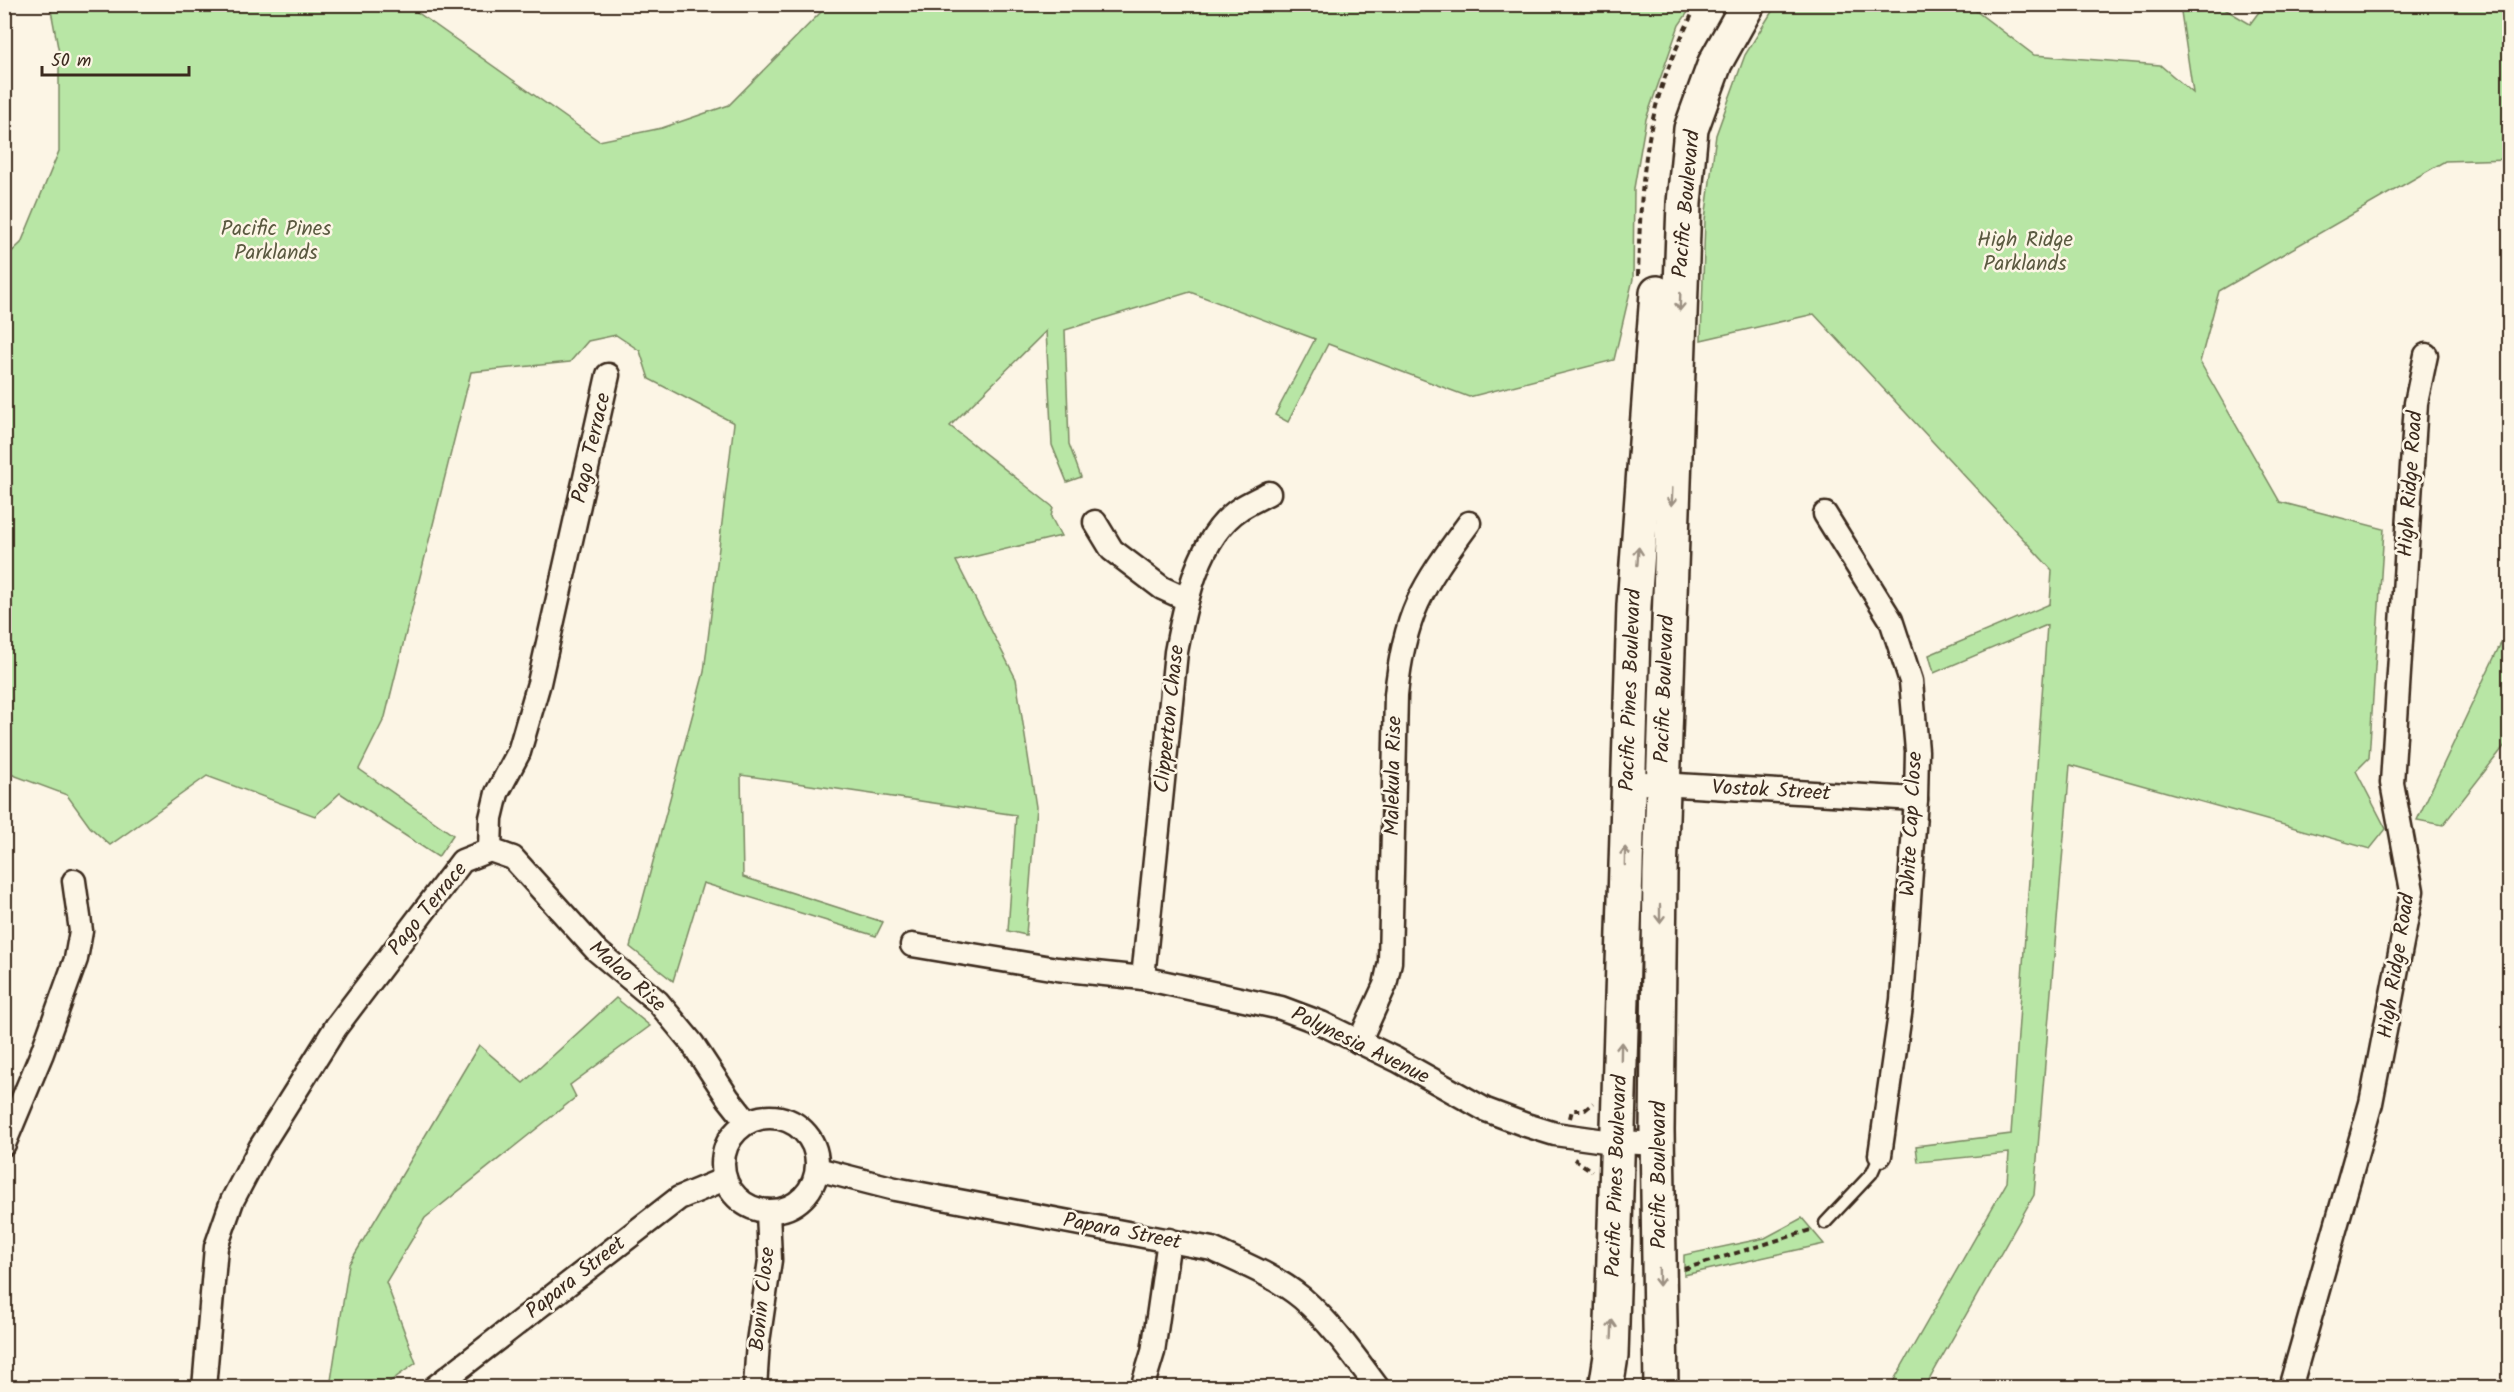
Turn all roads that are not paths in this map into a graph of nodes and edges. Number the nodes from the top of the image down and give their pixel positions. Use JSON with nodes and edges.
{"nodes":[{"id":1,"x":1723,"y":4,"type":"edge"},
{"id":2,"x":1748,"y":4,"type":"edge"},
{"id":3,"x":2426,"y":355,"type":"dead end"},
{"id":4,"x":608,"y":375,"type":"dead end"},
{"id":5,"x":1269,"y":493,"type":"dead end"},
{"id":6,"x":1825,"y":514,"type":"dead end"},
{"id":7,"x":1095,"y":522,"type":"dead end"},
{"id":8,"x":1469,"y":523,"type":"dead end"},
{"id":9,"x":1186,"y":599,"type":"junction"},
{"id":10,"x":1627,"y":782,"type":"junction"},
{"id":11,"x":1662,"y":784,"type":"junction"},
{"id":12,"x":1916,"y":799,"type":"junction"},
{"id":13,"x":490,"y":850,"type":"junction"},
{"id":14,"x":74,"y":881,"type":"dead end"},
{"id":15,"x":912,"y":945,"type":"dead end"},
{"id":16,"x":1143,"y":978,"type":"junction"},
{"id":17,"x":1359,"y":1042,"type":"junction"},
{"id":18,"x":747,"y":1122,"type":"junction"},
{"id":19,"x":1619,"y":1142,"type":"junction"},
{"id":20,"x":4,"y":1144,"type":"edge"},
{"id":21,"x":1657,"y":1144,"type":"junction"},
{"id":22,"x":1880,"y":1155,"type":"joint"},
{"id":23,"x":817,"y":1169,"type":"junction"},
{"id":24,"x":725,"y":1179,"type":"junction"},
{"id":25,"x":768,"y":1211,"type":"junction"},
{"id":26,"x":1825,"y":1223,"type":"road end"},
{"id":27,"x":1169,"y":1240,"type":"junction"},
{"id":28,"x":204,"y":1388,"type":"edge"},
{"id":29,"x":434,"y":1388,"type":"edge"},
{"id":30,"x":755,"y":1388,"type":"edge"},
{"id":31,"x":1142,"y":1388,"type":"edge"},
{"id":32,"x":1378,"y":1388,"type":"edge"},
{"id":33,"x":1606,"y":1388,"type":"edge"},
{"id":34,"x":1661,"y":1388,"type":"edge"},
{"id":35,"x":2290,"y":1388,"type":"edge"}],
"edges":[{"from":10,"to":1,"type":"main road","name":"Pacific Pines Boulevard","one_way":true},
{"from":2,"to":11,"type":"main road","name":"Pacific Boulevard","one_way":true},
{"from":3,"to":35,"type":"street","name":"High Ridge Road"},
{"from":4,"to":13,"type":"street","name":"Pago Terrace"},
{"from":5,"to":9,"type":"street","name":"Clipperton Chase"},
{"from":6,"to":12,"type":"street","name":"White Cap Close"},
{"from":7,"to":9,"type":"street"},
{"from":8,"to":17,"type":"street","name":"Malekula Rise"},
{"from":9,"to":16,"type":"street","name":"Clipperton Chase"},
{"from":10,"to":11,"type":"street","name":"Vostok Street"},
{"from":19,"to":10,"type":"main road","name":"Pacific Pines Boulevard","one_way":true},
{"from":11,"to":12,"type":"street","name":"Vostok Street"},
{"from":11,"to":21,"type":"main road","name":"Pacific Boulevard","one_way":true},
{"from":12,"to":22,"type":"street","name":"White Cap Close"},
{"from":13,"to":18,"type":"street","name":"Malao Rise"},
{"from":13,"to":28,"type":"street","name":"Pago Terrace"},
{"from":14,"to":20,"type":"street"},
{"from":15,"to":16,"type":"street","name":"Polynesia Avenue"},
{"from":16,"to":17,"type":"street","name":"Polynesia Avenue"},
{"from":17,"to":19,"type":"street","name":"Polynesia Avenue"},
{"from":18,"to":23,"type":"street"},
{"from":18,"to":24,"type":"street"},
{"from":19,"to":21,"type":"street","name":"Polynesia Avenue"},
{"from":33,"to":19,"type":"main road","name":"Pacific Pines Boulevard","one_way":true},
{"from":21,"to":34,"type":"main road","name":"Pacific Boulevard","one_way":true},
{"from":22,"to":26,"type":"lane"},
{"from":23,"to":25,"type":"street"},
{"from":23,"to":27,"type":"street","name":"Papara Street"},
{"from":24,"to":25,"type":"street"},
{"from":24,"to":29,"type":"street","name":"Papara Street"},
{"from":25,"to":30,"type":"street","name":"Bonin Close"},
{"from":27,"to":31,"type":"street"},
{"from":27,"to":32,"type":"street","name":"Papara Street"}]}
